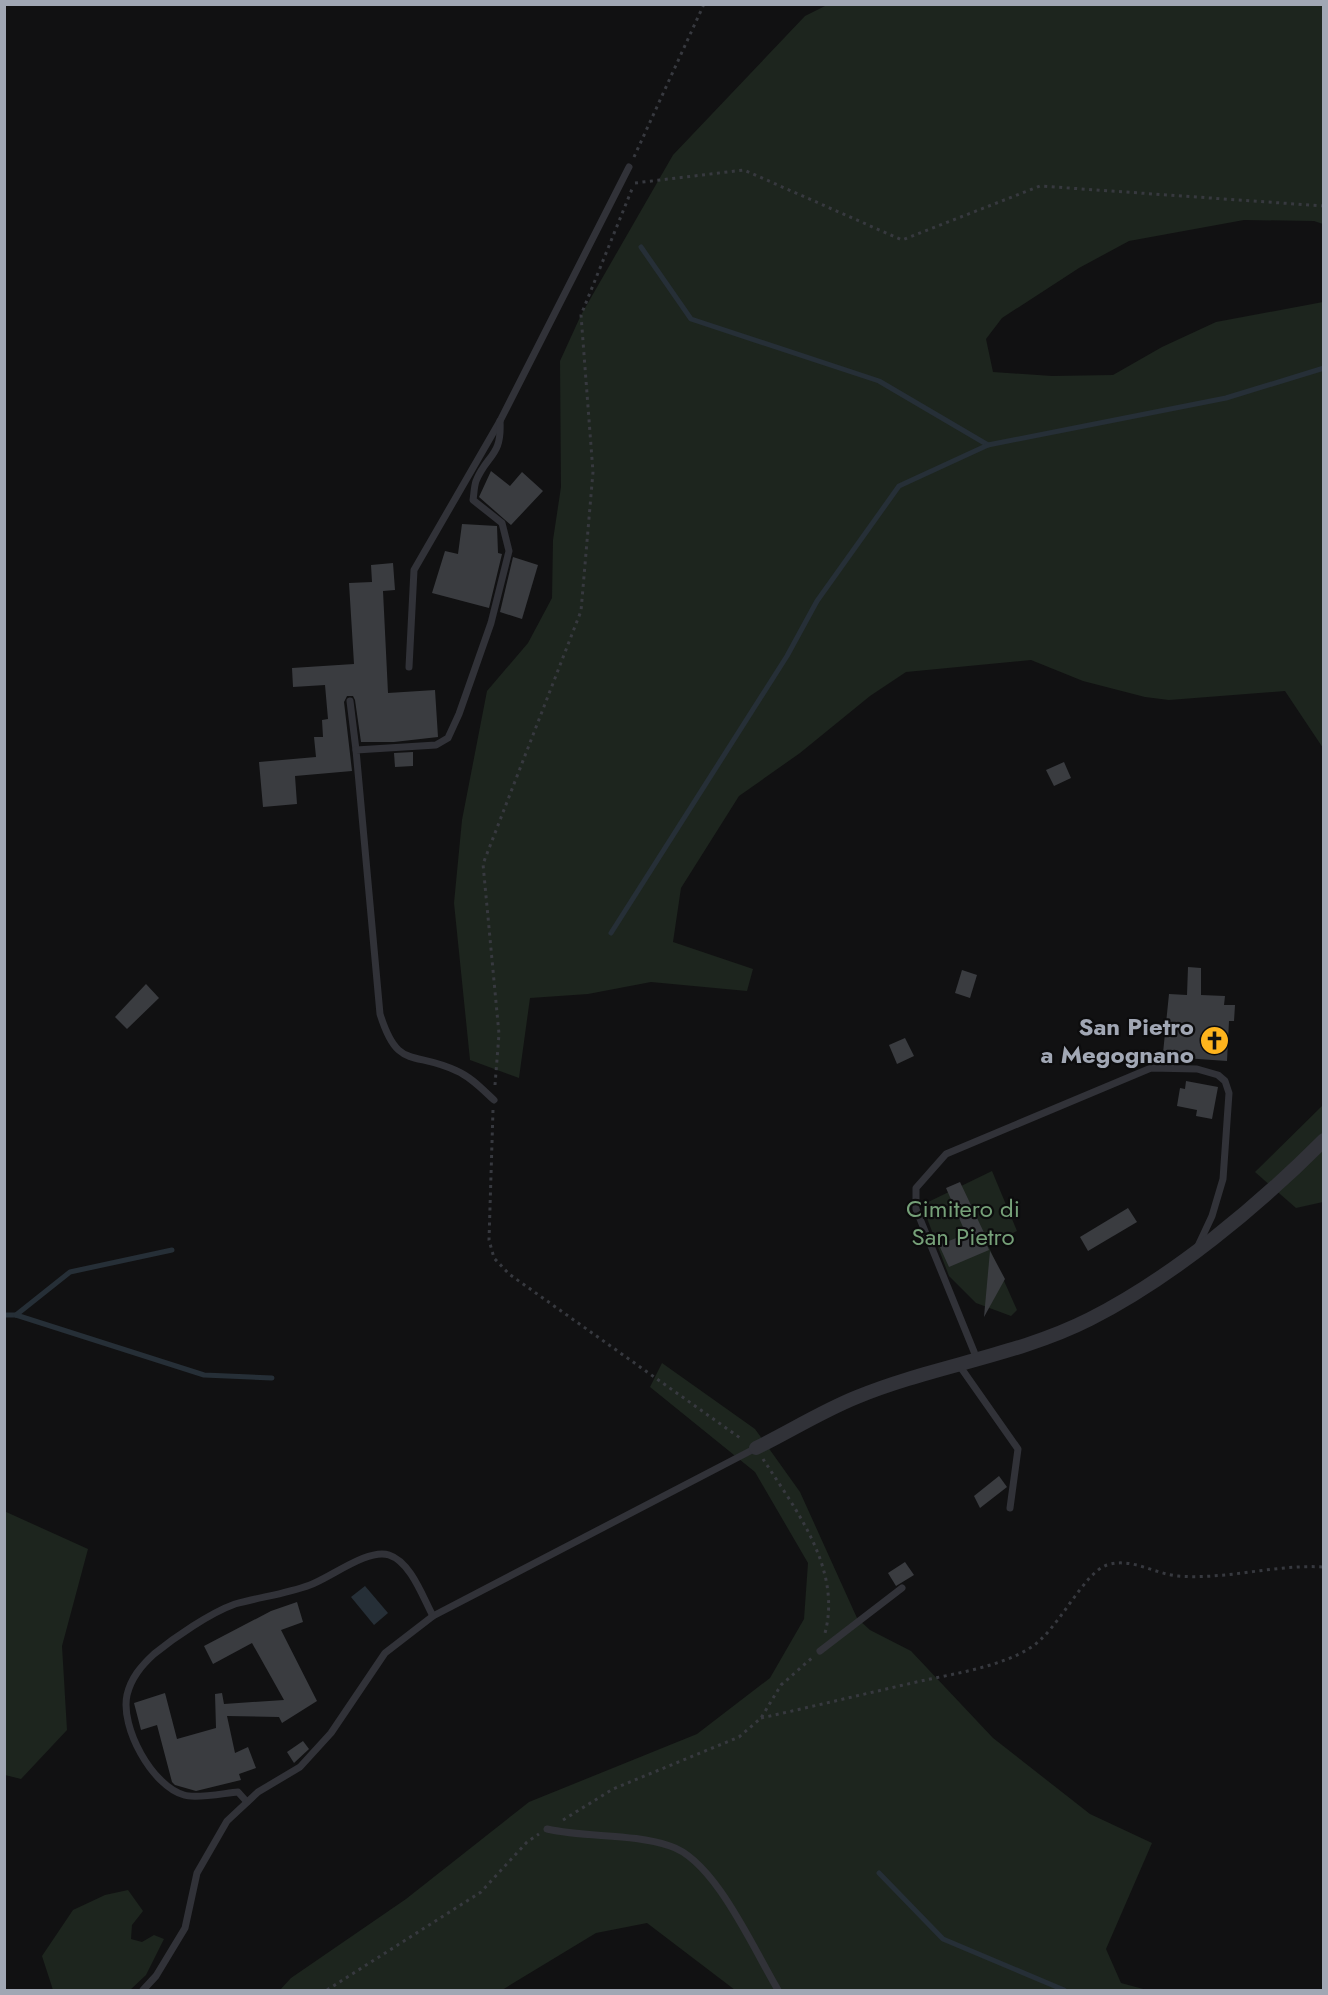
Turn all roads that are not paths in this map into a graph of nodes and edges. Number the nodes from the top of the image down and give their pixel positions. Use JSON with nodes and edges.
{"nodes":[{"id":1,"x":629,"y":167,"type":"road end"},
{"id":2,"x":500,"y":421,"type":"junction"},
{"id":3,"x":409,"y":667,"type":"dead end"},
{"id":4,"x":350,"y":700,"type":"dead end"},
{"id":5,"x":356,"y":750,"type":"junction"},
{"id":6,"x":494,"y":1100,"type":"road end"},
{"id":7,"x":1323,"y":1140,"type":"edge"},
{"id":8,"x":1196,"y":1251,"type":"junction"},
{"id":9,"x":977,"y":1359,"type":"junction"},
{"id":10,"x":958,"y":1365,"type":"junction"},
{"id":11,"x":756,"y":1448,"type":"joint"},
{"id":12,"x":1010,"y":1508,"type":"dead end"},
{"id":13,"x":902,"y":1588,"type":"dead end"},
{"id":14,"x":433,"y":1616,"type":"junction"},
{"id":15,"x":820,"y":1651,"type":"road end"},
{"id":16,"x":247,"y":1802,"type":"junction"},
{"id":17,"x":547,"y":1829,"type":"road end"},
{"id":18,"x":143,"y":1990,"type":"edge"},
{"id":19,"x":778,"y":1990,"type":"edge"}],
"edges":[{"from":1,"to":2,"type":"lane"},
{"from":2,"to":3,"type":"lane"},
{"from":2,"to":5,"type":"lane"},
{"from":4,"to":5,"type":"lane"},
{"from":5,"to":6,"type":"lane"},
{"from":7,"to":8,"type":"street"},
{"from":8,"to":9,"type":"street"},
{"from":8,"to":9,"type":"lane"},
{"from":9,"to":10,"type":"street"},
{"from":10,"to":11,"type":"street"},
{"from":10,"to":12,"type":"lane"},
{"from":11,"to":14,"type":"lane"},
{"from":13,"to":15,"type":"lane"},
{"from":14,"to":16,"type":"lane"},
{"from":14,"to":16,"type":"lane"},
{"from":16,"to":18,"type":"lane"},
{"from":17,"to":19,"type":"lane"}]}
